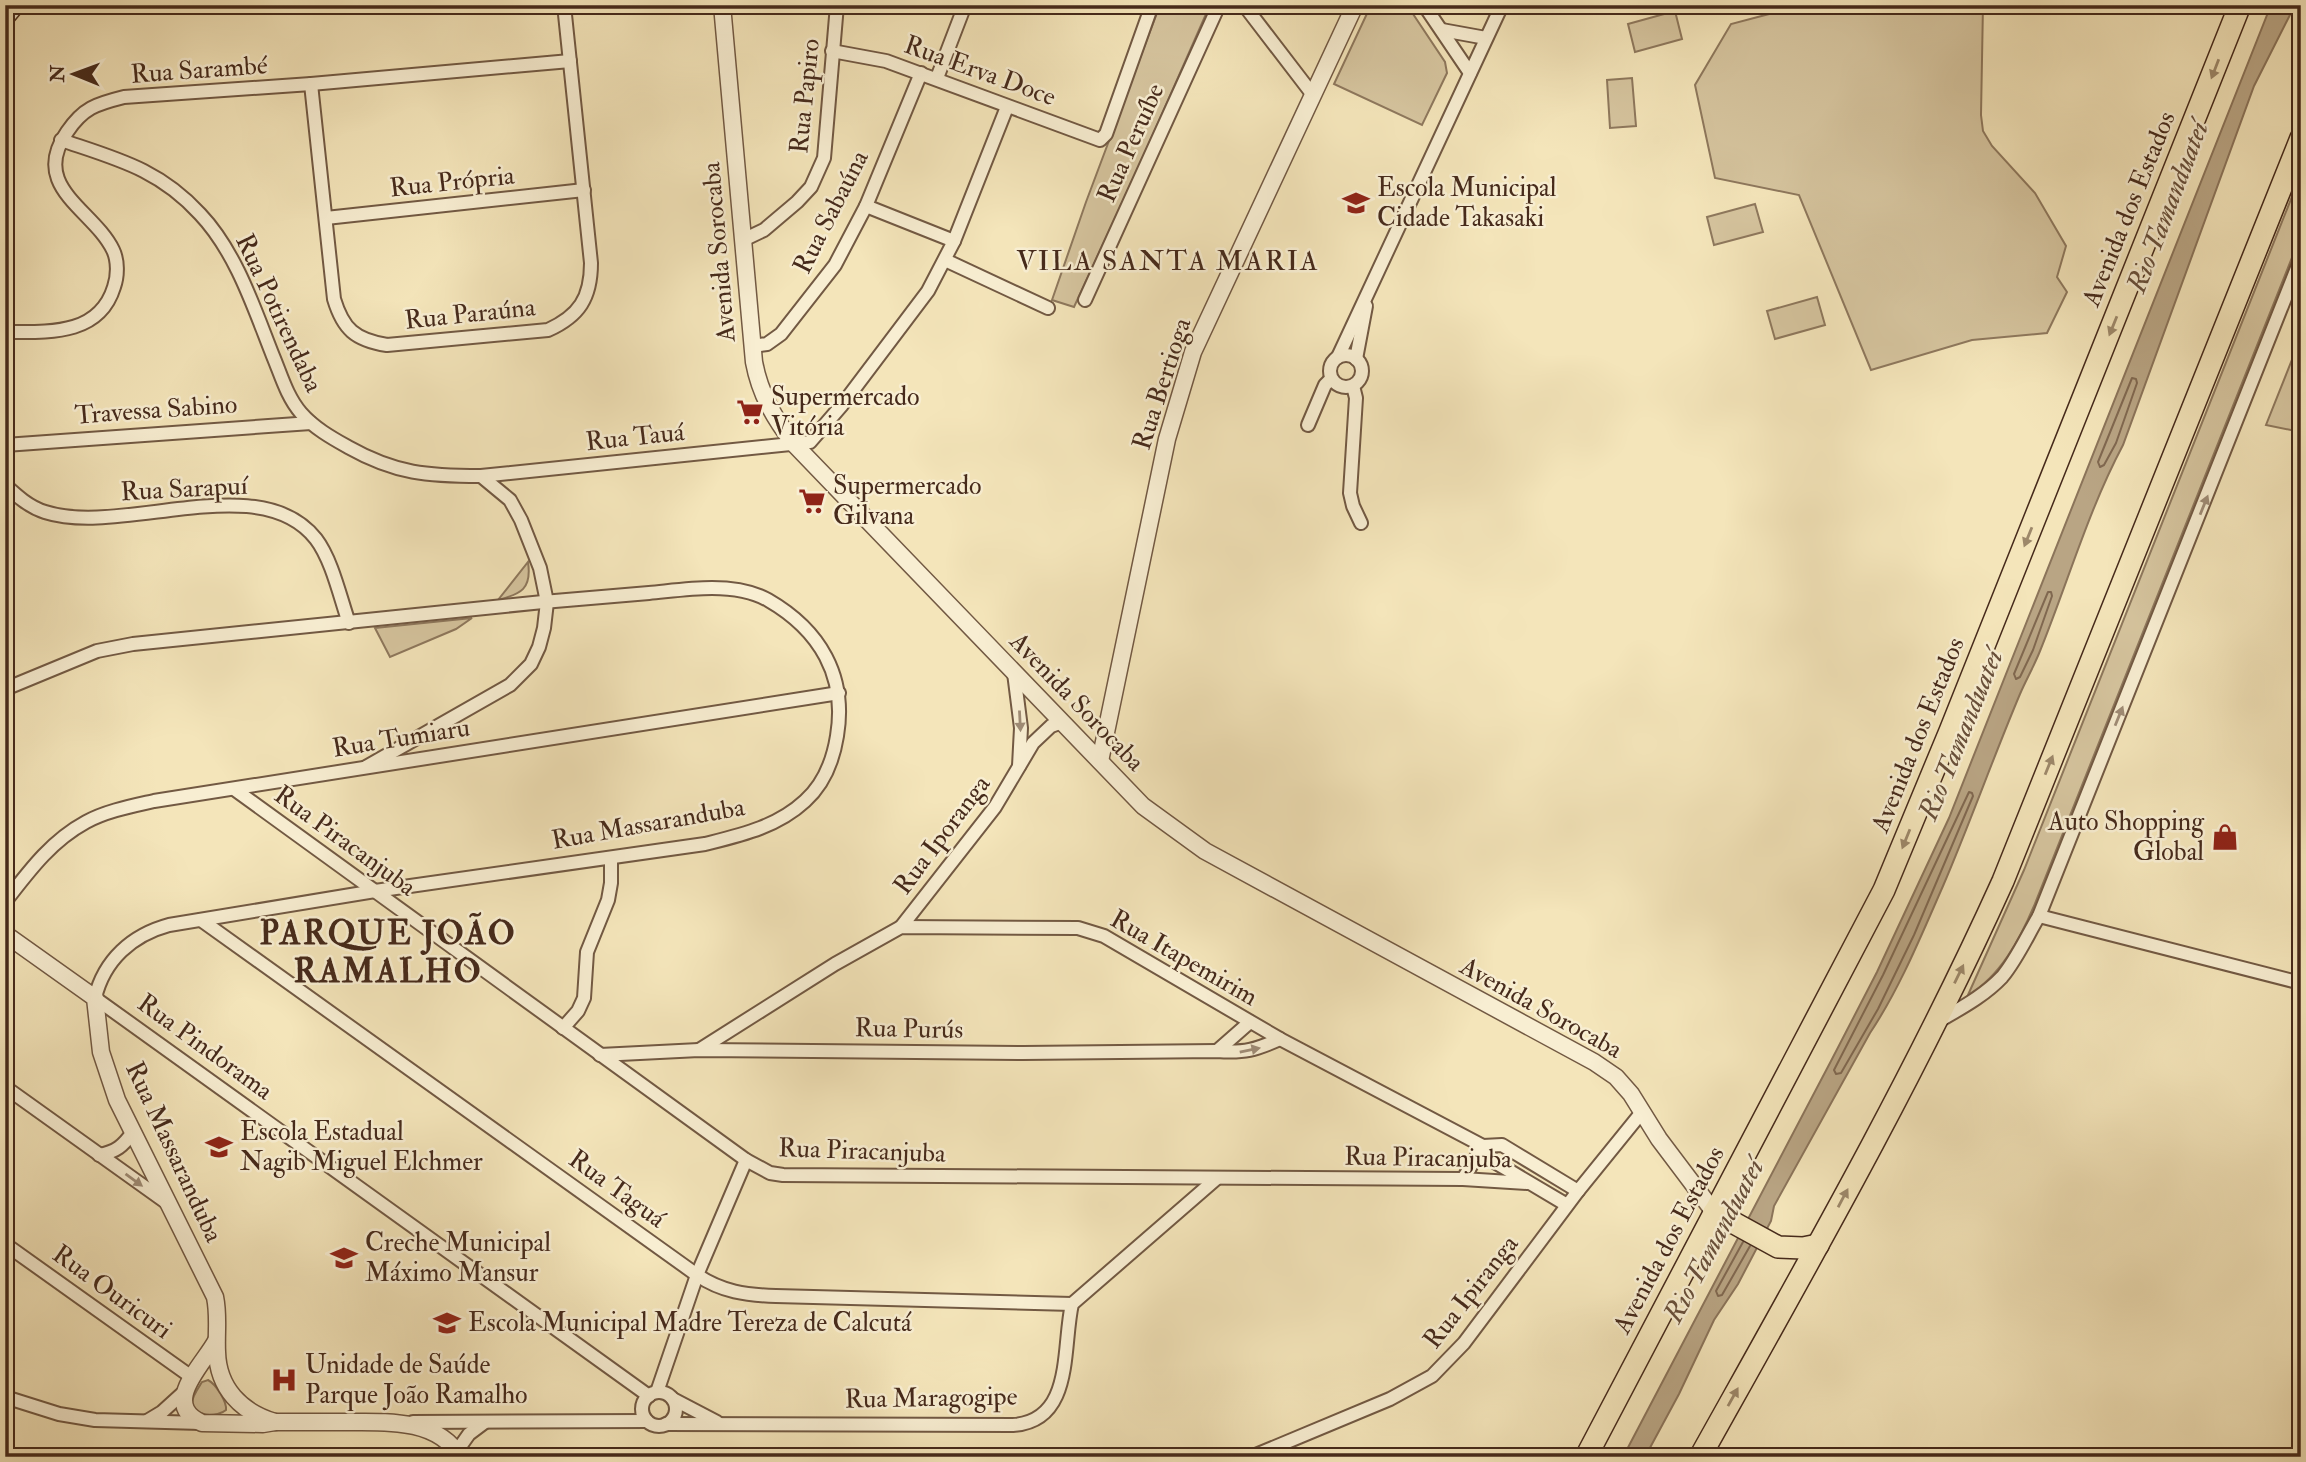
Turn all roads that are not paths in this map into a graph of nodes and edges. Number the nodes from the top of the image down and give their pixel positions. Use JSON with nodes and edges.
{"nodes":[{"id":1,"x":15,"y":5,"type":"edge"},
{"id":2,"x":564,"y":5,"type":"edge"},
{"id":3,"x":722,"y":5,"type":"edge"},
{"id":4,"x":838,"y":5,"type":"edge"},
{"id":5,"x":965,"y":5,"type":"edge"},
{"id":6,"x":1152,"y":5,"type":"edge"},
{"id":7,"x":1219,"y":5,"type":"edge"},
{"id":8,"x":1244,"y":5,"type":"edge"},
{"id":9,"x":1355,"y":5,"type":"edge"},
{"id":10,"x":1424,"y":5,"type":"edge"},
{"id":11,"x":1502,"y":5,"type":"edge"},
{"id":12,"x":2240,"y":5,"type":"edge"},
{"id":13,"x":5,"y":17,"type":"edge"},
{"id":14,"x":1442,"y":30,"type":"junction"},
{"id":15,"x":1486,"y":38,"type":"junction"},
{"id":16,"x":832,"y":51,"type":"junction"},
{"id":17,"x":570,"y":61,"type":"junction"},
{"id":18,"x":921,"y":73,"type":"junction"},
{"id":19,"x":1470,"y":73,"type":"junction"},
{"id":20,"x":937,"y":78,"type":"junction"},
{"id":21,"x":311,"y":84,"type":"junction"},
{"id":22,"x":1313,"y":95,"type":"junction"},
{"id":23,"x":1007,"y":107,"type":"junction"},
{"id":24,"x":2301,"y":138,"type":"edge"},
{"id":25,"x":61,"y":140,"type":"junction"},
{"id":26,"x":584,"y":190,"type":"junction"},
{"id":27,"x":866,"y":206,"type":"junction"},
{"id":28,"x":326,"y":218,"type":"junction"},
{"id":29,"x":743,"y":240,"type":"junction"},
{"id":30,"x":954,"y":241,"type":"junction"},
{"id":31,"x":2301,"y":258,"type":"edge"},
{"id":32,"x":945,"y":260,"type":"junction"},
{"id":33,"x":1367,"y":299,"type":"junction"},
{"id":34,"x":1085,"y":300,"type":"dead end"},
{"id":35,"x":1048,"y":308,"type":"dead end"},
{"id":36,"x":5,"y":332,"type":"edge"},
{"id":37,"x":753,"y":346,"type":"junction"},
{"id":38,"x":1338,"y":357,"type":"junction"},
{"id":39,"x":1356,"y":359,"type":"junction"},
{"id":40,"x":1331,"y":379,"type":"junction"},
{"id":41,"x":1353,"y":386,"type":"junction"},
{"id":42,"x":311,"y":423,"type":"junction"},
{"id":43,"x":1308,"y":425,"type":"dead end"},
{"id":44,"x":794,"y":444,"type":"junction"},
{"id":45,"x":5,"y":445,"type":"edge"},
{"id":46,"x":481,"y":476,"type":"junction"},
{"id":47,"x":5,"y":485,"type":"edge"},
{"id":48,"x":1361,"y":523,"type":"dead end"},
{"id":49,"x":547,"y":602,"type":"junction"},
{"id":50,"x":349,"y":623,"type":"junction"},
{"id":51,"x":1014,"y":672,"type":"junction"},
{"id":52,"x":5,"y":689,"type":"edge"},
{"id":53,"x":839,"y":693,"type":"junction"},
{"id":54,"x":1062,"y":722,"type":"junction"},
{"id":55,"x":1100,"y":761,"type":"junction"},
{"id":56,"x":366,"y":767,"type":"junction"},
{"id":57,"x":1018,"y":769,"type":"junction"},
{"id":58,"x":234,"y":789,"type":"junction"},
{"id":59,"x":611,"y":858,"type":"junction"},
{"id":60,"x":375,"y":891,"type":"junction"},
{"id":61,"x":5,"y":902,"type":"edge"},
{"id":62,"x":2039,"y":916,"type":"junction"},
{"id":63,"x":201,"y":919,"type":"junction"},
{"id":64,"x":901,"y":927,"type":"junction"},
{"id":65,"x":5,"y":934,"type":"edge"},
{"id":66,"x":2301,"y":983,"type":"edge"},
{"id":67,"x":95,"y":998,"type":"junction"},
{"id":68,"x":1250,"y":1022,"type":"junction"},
{"id":69,"x":1935,"y":1023,"type":"junction"},
{"id":70,"x":563,"y":1028,"type":"junction"},
{"id":71,"x":1280,"y":1039,"type":"junction"},
{"id":72,"x":699,"y":1050,"type":"junction"},
{"id":73,"x":1217,"y":1051,"type":"junction"},
{"id":74,"x":600,"y":1055,"type":"junction"},
{"id":75,"x":5,"y":1087,"type":"edge"},
{"id":76,"x":1642,"y":1112,"type":"junction"},
{"id":77,"x":133,"y":1132,"type":"junction"},
{"id":78,"x":1483,"y":1146,"type":"junction"},
{"id":79,"x":99,"y":1155,"type":"junction"},
{"id":80,"x":746,"y":1160,"type":"junction"},
{"id":81,"x":1216,"y":1179,"type":"junction"},
{"id":82,"x":1463,"y":1179,"type":"junction"},
{"id":83,"x":1527,"y":1183,"type":"junction"},
{"id":84,"x":1578,"y":1191,"type":"junction"},
{"id":85,"x":170,"y":1205,"type":"junction"},
{"id":86,"x":1567,"y":1205,"type":"junction"},
{"id":87,"x":1714,"y":1212,"type":"junction"},
{"id":88,"x":5,"y":1244,"type":"edge"},
{"id":89,"x":1818,"y":1245,"type":"junction"},
{"id":90,"x":697,"y":1275,"type":"junction"},
{"id":91,"x":1072,"y":1304,"type":"junction"},
{"id":92,"x":217,"y":1338,"type":"junction"},
{"id":93,"x":221,"y":1378,"type":"junction"},
{"id":94,"x":191,"y":1381,"type":"junction"},
{"id":95,"x":653,"y":1394,"type":"junction"},
{"id":96,"x":7,"y":1399,"type":"edge"},
{"id":97,"x":233,"y":1399,"type":"junction"},
{"id":98,"x":673,"y":1399,"type":"junction"},
{"id":99,"x":642,"y":1408,"type":"junction"},
{"id":100,"x":147,"y":1421,"type":"junction"},
{"id":101,"x":647,"y":1421,"type":"junction"},
{"id":102,"x":275,"y":1422,"type":"junction"},
{"id":103,"x":394,"y":1422,"type":"junction"},
{"id":104,"x":485,"y":1422,"type":"junction"},
{"id":105,"x":622,"y":1422,"type":"junction"},
{"id":106,"x":202,"y":1423,"type":"junction"},
{"id":107,"x":220,"y":1423,"type":"junction"},
{"id":108,"x":666,"y":1424,"type":"junction"},
{"id":109,"x":720,"y":1424,"type":"junction"},
{"id":110,"x":459,"y":1454,"type":"edge"},
{"id":111,"x":1251,"y":1457,"type":"edge"},
{"id":112,"x":1586,"y":1457,"type":"edge"},
{"id":113,"x":1700,"y":1457,"type":"edge"}],
"edges":[{"from":1,"to":13,"type":"main road"},
{"from":2,"to":17,"type":"street","name":"Rua Paraúna"},
{"from":3,"to":29,"type":"street","name":"Avenida Sorocaba"},
{"from":4,"to":16,"type":"street","name":"Rua Papiro"},
{"from":5,"to":20,"type":"street"},
{"from":6,"to":23,"type":"street","name":"Rua Erva Doce"},
{"from":7,"to":34,"type":"street","name":"Rua Peruíbe"},
{"from":8,"to":22,"type":"street"},
{"from":9,"to":22,"type":"street","name":"Rua Bertioga"},
{"from":10,"to":14,"type":"street"},
{"from":11,"to":15,"type":"street"},
{"from":12,"to":87,"type":"highway","name":"Avenida dos Estados","one_way":true},
{"from":14,"to":15,"type":"street"},
{"from":14,"to":19,"type":"street"},
{"from":15,"to":19,"type":"street"},
{"from":16,"to":18,"type":"street","name":"Rua Erva Doce"},
{"from":16,"to":29,"type":"street","name":"Rua Papiro"},
{"from":17,"to":21,"type":"street","name":"Rua Sarambé"},
{"from":17,"to":26,"type":"street","name":"Rua Paraúna"},
{"from":18,"to":20,"type":"street","name":"Rua Erva Doce"},
{"from":18,"to":27,"type":"street","name":"Rua Sabaúna"},
{"from":19,"to":33,"type":"street"},
{"from":20,"to":23,"type":"street","name":"Rua Erva Doce"},
{"from":21,"to":25,"type":"street","name":"Rua Sarambé"},
{"from":21,"to":28,"type":"street","name":"Rua Paraúna"},
{"from":22,"to":55,"type":"street","name":"Rua Bertioga"},
{"from":23,"to":30,"type":"street"},
{"from":69,"to":24,"type":"highway","one_way":true},
{"from":25,"to":36,"type":"street"},
{"from":25,"to":42,"type":"street","name":"Rua Potirendaba"},
{"from":26,"to":28,"type":"street","name":"Rua Própria"},
{"from":26,"to":28,"type":"street","name":"Rua Paraúna"},
{"from":27,"to":30,"type":"street"},
{"from":27,"to":37,"type":"street","name":"Rua Sabaúna"},
{"from":29,"to":37,"type":"street","name":"Avenida Sorocaba"},
{"from":30,"to":32,"type":"street"},
{"from":62,"to":31,"type":"street","one_way":true},
{"from":32,"to":35,"type":"street"},
{"from":32,"to":44,"type":"street"},
{"from":33,"to":38,"type":"street"},
{"from":33,"to":39,"type":"street"},
{"from":37,"to":44,"type":"street","name":"Avenida Sorocaba"},
{"from":38,"to":39,"type":"street"},
{"from":38,"to":40,"type":"street"},
{"from":39,"to":41,"type":"street"},
{"from":40,"to":41,"type":"street"},
{"from":40,"to":43,"type":"street"},
{"from":41,"to":48,"type":"street"},
{"from":42,"to":45,"type":"street","name":"Travessa Sabino"},
{"from":42,"to":46,"type":"street","name":"Rua Potirendaba"},
{"from":44,"to":46,"type":"street","name":"Rua Tauá"},
{"from":44,"to":51,"type":"street","name":"Avenida Sorocaba"},
{"from":46,"to":49,"type":"street"},
{"from":47,"to":50,"type":"street","name":"Rua Sarapuí"},
{"from":49,"to":50,"type":"street","name":"Rua Massaranduba"},
{"from":49,"to":53,"type":"street","name":"Rua Massaranduba"},
{"from":49,"to":56,"type":"street"},
{"from":50,"to":52,"type":"street","name":"Rua Massaranduba"},
{"from":51,"to":54,"type":"street","name":"Avenida Sorocaba"},
{"from":51,"to":57,"type":"street","name":"Rua Iporanga","one_way":true},
{"from":53,"to":56,"type":"street","name":"Rua Tumiaru"},
{"from":53,"to":59,"type":"street","name":"Rua Massaranduba"},
{"from":54,"to":55,"type":"street","name":"Avenida Sorocaba"},
{"from":54,"to":57,"type":"street","name":"Rua Iporanga"},
{"from":55,"to":76,"type":"street","name":"Avenida Sorocaba"},
{"from":56,"to":58,"type":"street","name":"Rua Tumiaru"},
{"from":57,"to":64,"type":"street","name":"Rua Iporanga"},
{"from":58,"to":60,"type":"street","name":"Rua Piracanjuba"},
{"from":58,"to":61,"type":"street","name":"Rua Tumiaru"},
{"from":59,"to":60,"type":"street","name":"Rua Massaranduba"},
{"from":59,"to":70,"type":"street"},
{"from":60,"to":63,"type":"street","name":"Rua Massaranduba"},
{"from":60,"to":70,"type":"street","name":"Rua Piracanjuba"},
{"from":62,"to":66,"type":"street"},
{"from":62,"to":69,"type":"street"},
{"from":63,"to":67,"type":"street","name":"Rua Massaranduba"},
{"from":63,"to":90,"type":"street","name":"Rua Taguá"},
{"from":64,"to":68,"type":"street","name":"Rua Itapemirim"},
{"from":64,"to":72,"type":"street","name":"Rua Itapemirim"},
{"from":65,"to":67,"type":"street","name":"Rua Pindorama"},
{"from":67,"to":77,"type":"street","name":"Rua Massaranduba"},
{"from":67,"to":95,"type":"street","name":"Rua Pindorama"},
{"from":68,"to":71,"type":"street","name":"Rua Itapemirim"},
{"from":68,"to":73,"type":"street"},
{"from":89,"to":69,"type":"highway","one_way":true},
{"from":70,"to":74,"type":"street","name":"Rua Piracanjuba"},
{"from":73,"to":71,"type":"street","name":"Rua Purús","one_way":true},
{"from":71,"to":78,"type":"street","name":"Rua Itapemirim"},
{"from":72,"to":73,"type":"street","name":"Rua Purús"},
{"from":72,"to":74,"type":"street","name":"Rua Purús"},
{"from":74,"to":80,"type":"street","name":"Rua Piracanjuba"},
{"from":75,"to":79,"type":"street"},
{"from":76,"to":84,"type":"street","name":"Rua Ipiranga"},
{"from":76,"to":87,"type":"street","name":"Avenida Sorocaba"},
{"from":77,"to":79,"type":"street"},
{"from":77,"to":85,"type":"street","name":"Rua Massaranduba"},
{"from":78,"to":82,"type":"street"},
{"from":78,"to":83,"type":"street","name":"Rua Itapemirim"},
{"from":78,"to":84,"type":"street","name":"Rua Itapemirim"},
{"from":79,"to":85,"type":"street","one_way":true},
{"from":80,"to":81,"type":"street","name":"Rua Piracanjuba"},
{"from":80,"to":90,"type":"street"},
{"from":81,"to":82,"type":"street","name":"Rua Piracanjuba"},
{"from":81,"to":91,"type":"street"},
{"from":82,"to":83,"type":"street","name":"Rua Piracanjuba"},
{"from":83,"to":86,"type":"street","name":"Rua Itapemirim"},
{"from":84,"to":86,"type":"street","name":"Rua Ipiranga"},
{"from":85,"to":92,"type":"street","name":"Rua Massaranduba"},
{"from":86,"to":111,"type":"street","name":"Rua Ipiranga"},
{"from":87,"to":89,"type":"highway"},
{"from":87,"to":112,"type":"highway","name":"Avenida dos Estados"},
{"from":88,"to":94,"type":"street","name":"Rua Ouricuri"},
{"from":113,"to":89,"type":"highway","one_way":true},
{"from":90,"to":91,"type":"street","name":"Rua Taguá"},
{"from":90,"to":95,"type":"street"},
{"from":91,"to":109,"type":"street","name":"Rua Maragogipe"},
{"from":92,"to":93,"type":"street","name":"Rua Massaranduba"},
{"from":92,"to":94,"type":"street"},
{"from":93,"to":94,"type":"street"},
{"from":93,"to":97,"type":"street"},
{"from":94,"to":100,"type":"street"},
{"from":94,"to":106,"type":"street"},
{"from":95,"to":98,"type":"street"},
{"from":95,"to":99,"type":"street"},
{"from":96,"to":100,"type":"street"},
{"from":97,"to":102,"type":"street"},
{"from":97,"to":107,"type":"street"},
{"from":98,"to":108,"type":"street"},
{"from":98,"to":109,"type":"street","name":"Rua Maragogipe"},
{"from":99,"to":101,"type":"street"},
{"from":99,"to":105,"type":"street"},
{"from":100,"to":106,"type":"street"},
{"from":101,"to":105,"type":"street"},
{"from":101,"to":108,"type":"street"},
{"from":102,"to":103,"type":"street"},
{"from":102,"to":107,"type":"street"},
{"from":103,"to":104,"type":"street"},
{"from":103,"to":110,"type":"street"},
{"from":104,"to":105,"type":"street"},
{"from":104,"to":110,"type":"street"},
{"from":106,"to":107,"type":"street"},
{"from":108,"to":109,"type":"street","name":"Rua Maragogipe"}]}
